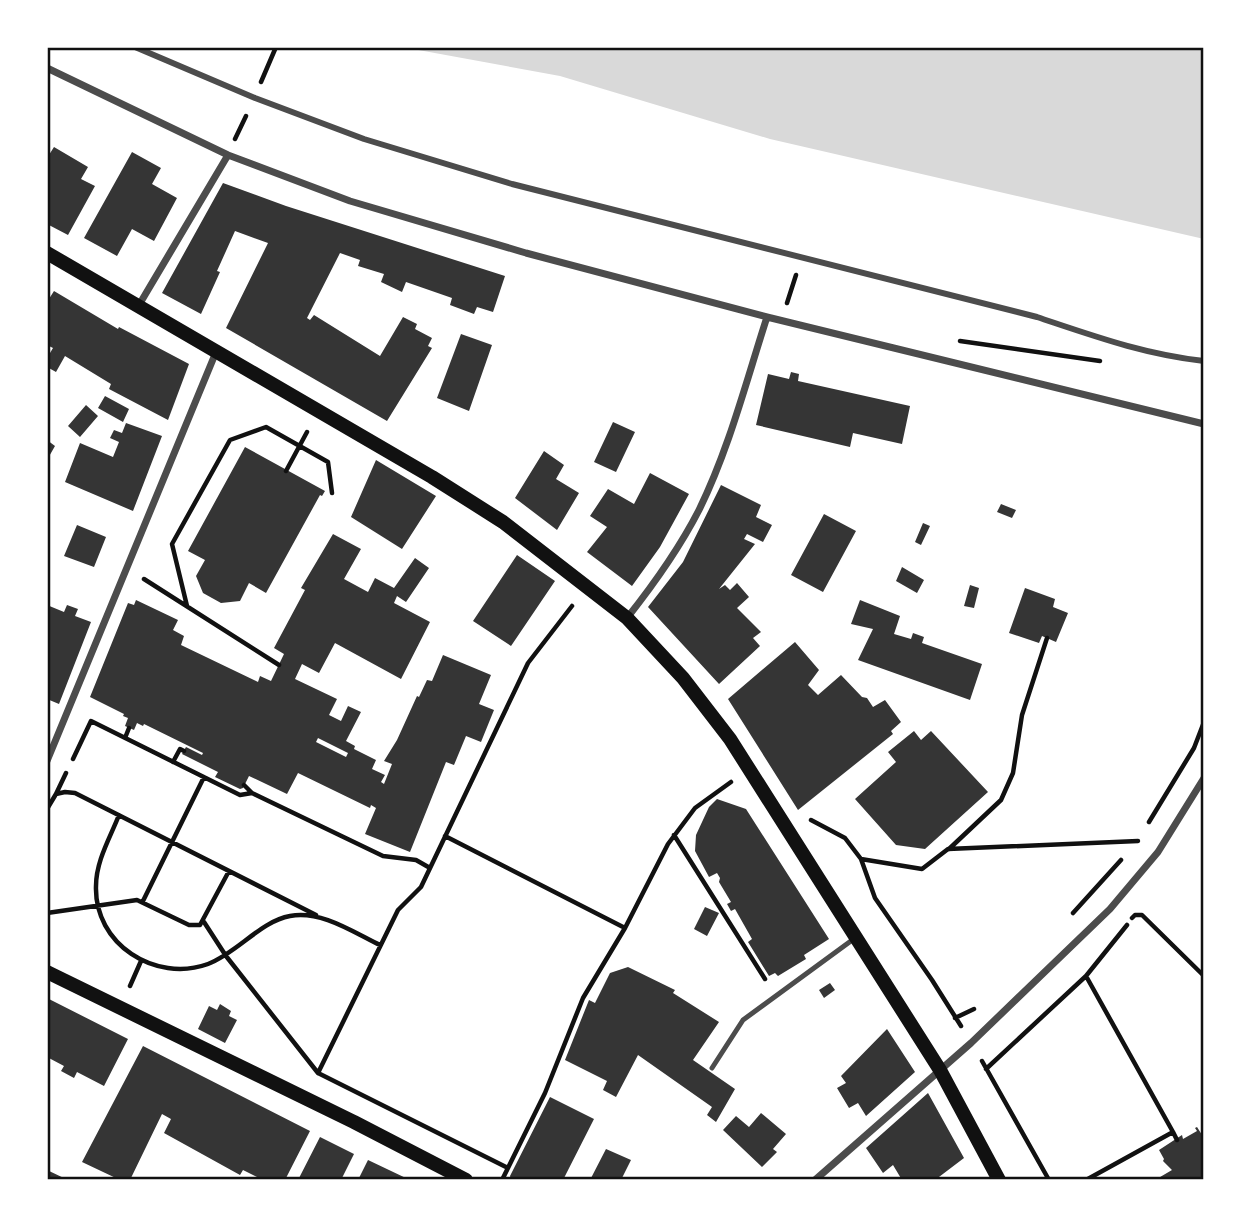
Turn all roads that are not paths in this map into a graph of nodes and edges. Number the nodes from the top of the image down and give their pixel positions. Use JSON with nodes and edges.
{"nodes":[{"id":1,"x":135,"y":47,"type":"edge"},
{"id":2,"x":47,"y":68,"type":"edge"},
{"id":3,"x":228,"y":155,"type":"junction"},
{"id":4,"x":47,"y":253,"type":"edge"},
{"id":5,"x":139,"y":306,"type":"junction"},
{"id":6,"x":767,"y":317,"type":"junction"},
{"id":7,"x":217,"y":351,"type":"junction"},
{"id":8,"x":1204,"y":361,"type":"edge"},
{"id":9,"x":1204,"y":424,"type":"edge"},
{"id":10,"x":627,"y":618,"type":"junction"},
{"id":11,"x":47,"y":761,"type":"edge"},
{"id":12,"x":1204,"y":778,"type":"edge"},
{"id":13,"x":855,"y":937,"type":"junction"},
{"id":14,"x":47,"y":971,"type":"edge"},
{"id":15,"x":712,"y":1068,"type":"dead end"},
{"id":16,"x":940,"y":1070,"type":"junction"},
{"id":17,"x":466,"y":1180,"type":"edge"},
{"id":18,"x":815,"y":1180,"type":"edge"},
{"id":19,"x":999,"y":1180,"type":"edge"}],
"edges":[{"from":1,"to":8,"type":"street"},
{"from":2,"to":3,"type":"street"},
{"from":3,"to":5,"type":"street"},
{"from":3,"to":6,"type":"street"},
{"from":4,"to":5,"type":"main road"},
{"from":5,"to":7,"type":"main road"},
{"from":6,"to":9,"type":"street"},
{"from":6,"to":10,"type":"street"},
{"from":7,"to":10,"type":"main road"},
{"from":7,"to":11,"type":"street"},
{"from":10,"to":13,"type":"main road"},
{"from":12,"to":16,"type":"street"},
{"from":13,"to":15,"type":"lane"},
{"from":13,"to":16,"type":"main road"},
{"from":14,"to":17,"type":"main road"},
{"from":16,"to":18,"type":"street"},
{"from":16,"to":19,"type":"main road"}]}
